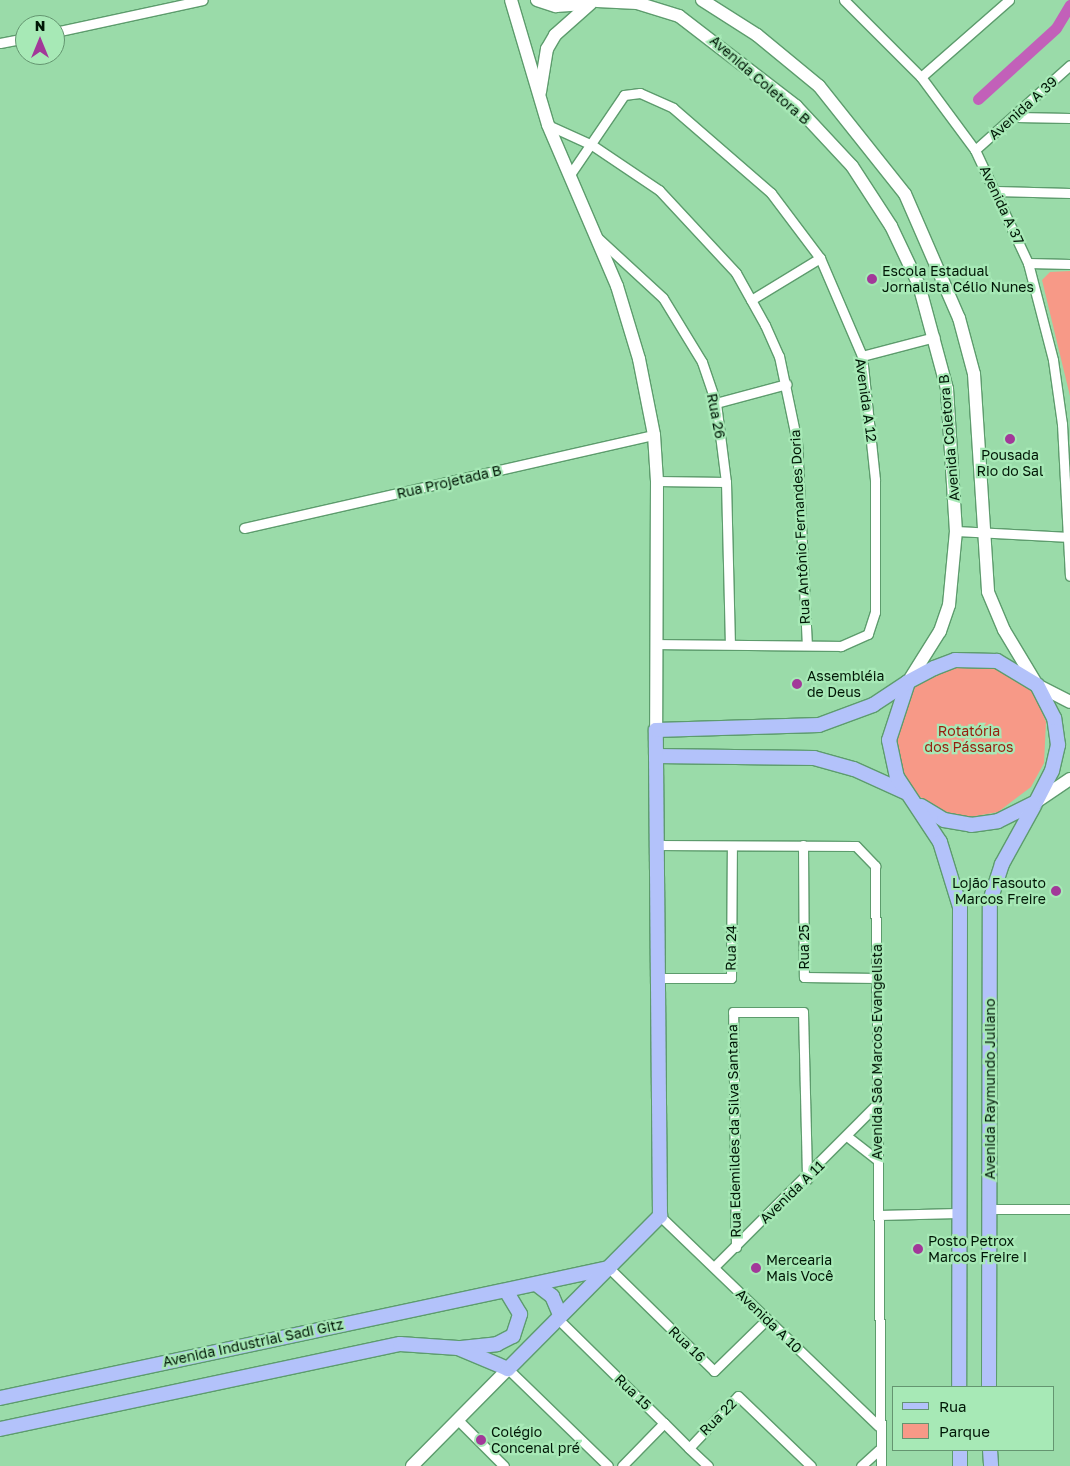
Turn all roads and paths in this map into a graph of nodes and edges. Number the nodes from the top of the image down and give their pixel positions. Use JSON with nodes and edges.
{"nodes":[{"id":1,"x":203,"y":0,"type":"edge"},
{"id":2,"x":511,"y":0,"type":"edge"},
{"id":3,"x":537,"y":0,"type":"edge"},
{"id":4,"x":702,"y":0,"type":"edge"},
{"id":5,"x":844,"y":0,"type":"edge"},
{"id":6,"x":1009,"y":0,"type":"edge"},
{"id":7,"x":595,"y":2,"type":"edge"},
{"id":8,"x":65,"y":30,"type":"edge"},
{"id":9,"x":15,"y":40,"type":"edge"},
{"id":10,"x":0,"y":43,"type":"edge"},
{"id":11,"x":1070,"y":65,"type":"edge"},
{"id":12,"x":921,"y":77,"type":"junction"},
{"id":13,"x":539,"y":100,"type":"junction"},
{"id":14,"x":1016,"y":117,"type":"junction"},
{"id":15,"x":1070,"y":118,"type":"edge"},
{"id":16,"x":548,"y":125,"type":"junction"},
{"id":17,"x":592,"y":145,"type":"junction"},
{"id":18,"x":976,"y":150,"type":"junction"},
{"id":19,"x":569,"y":176,"type":"junction"},
{"id":20,"x":996,"y":191,"type":"junction"},
{"id":21,"x":1070,"y":193,"type":"edge"},
{"id":22,"x":593,"y":232,"type":"junction"},
{"id":23,"x":820,"y":258,"type":"junction"},
{"id":24,"x":1028,"y":263,"type":"junction"},
{"id":25,"x":1070,"y":264,"type":"edge"},
{"id":26,"x":751,"y":300,"type":"junction"},
{"id":27,"x":935,"y":337,"type":"junction"},
{"id":28,"x":862,"y":356,"type":"junction"},
{"id":29,"x":787,"y":384,"type":"junction"},
{"id":30,"x":716,"y":403,"type":"junction"},
{"id":31,"x":1070,"y":416,"type":"edge"},
{"id":32,"x":1062,"y":424,"type":"junction"},
{"id":33,"x":654,"y":435,"type":"junction"},
{"id":34,"x":657,"y":482,"type":"junction"},
{"id":35,"x":726,"y":482,"type":"junction"},
{"id":36,"x":244,"y":528,"type":"dead end"},
{"id":37,"x":982,"y":530,"type":"junction"},
{"id":38,"x":956,"y":531,"type":"junction"},
{"id":39,"x":1070,"y":537,"type":"edge"},
{"id":40,"x":1070,"y":576,"type":"edge"},
{"id":41,"x":730,"y":642,"type":"junction"},
{"id":42,"x":655,"y":644,"type":"junction"},
{"id":43,"x":807,"y":645,"type":"junction"},
{"id":44,"x":908,"y":682,"type":"junction"},
{"id":45,"x":1037,"y":685,"type":"junction"},
{"id":46,"x":1070,"y":702,"type":"edge"},
{"id":47,"x":656,"y":730,"type":"junction"},
{"id":48,"x":656,"y":756,"type":"junction"},
{"id":49,"x":1070,"y":779,"type":"edge"},
{"id":50,"x":907,"y":793,"type":"junction"},
{"id":51,"x":1036,"y":802,"type":"junction"},
{"id":52,"x":921,"y":806,"type":"junction"},
{"id":53,"x":657,"y":845,"type":"junction"},
{"id":54,"x":803,"y":845,"type":"junction"},
{"id":55,"x":732,"y":846,"type":"junction"},
{"id":56,"x":658,"y":978,"type":"junction"},
{"id":57,"x":876,"y":978,"type":"junction"},
{"id":58,"x":877,"y":1104,"type":"junction"},
{"id":59,"x":848,"y":1137,"type":"junction"},
{"id":60,"x":877,"y":1160,"type":"junction"},
{"id":61,"x":807,"y":1178,"type":"junction"},
{"id":62,"x":1070,"y":1209,"type":"edge"},
{"id":63,"x":991,"y":1210,"type":"junction"},
{"id":64,"x":958,"y":1213,"type":"junction"},
{"id":65,"x":879,"y":1215,"type":"junction"},
{"id":66,"x":660,"y":1216,"type":"junction"},
{"id":67,"x":736,"y":1247,"type":"junction"},
{"id":68,"x":714,"y":1267,"type":"junction"},
{"id":69,"x":609,"y":1268,"type":"junction"},
{"id":70,"x":536,"y":1284,"type":"junction"},
{"id":71,"x":506,"y":1291,"type":"junction"},
{"id":72,"x":559,"y":1317,"type":"junction"},
{"id":73,"x":766,"y":1320,"type":"junction"},
{"id":74,"x":458,"y":1348,"type":"junction"},
{"id":75,"x":508,"y":1369,"type":"junction"},
{"id":76,"x":959,"y":1386,"type":"edge"},
{"id":77,"x":990,"y":1386,"type":"edge"},
{"id":78,"x":0,"y":1398,"type":"edge"},
{"id":79,"x":458,"y":1420,"type":"junction"},
{"id":80,"x":664,"y":1423,"type":"junction"},
{"id":81,"x":878,"y":1426,"type":"junction"},
{"id":82,"x":0,"y":1429,"type":"edge"},
{"id":83,"x":689,"y":1448,"type":"junction"},
{"id":84,"x":879,"y":1450,"type":"junction"},
{"id":85,"x":960,"y":1451,"type":"edge"},
{"id":86,"x":990,"y":1451,"type":"edge"},
{"id":87,"x":412,"y":1466,"type":"edge"},
{"id":88,"x":504,"y":1466,"type":"edge"},
{"id":89,"x":608,"y":1466,"type":"edge"},
{"id":90,"x":622,"y":1466,"type":"edge"},
{"id":91,"x":708,"y":1466,"type":"edge"},
{"id":92,"x":811,"y":1466,"type":"edge"},
{"id":93,"x":861,"y":1466,"type":"edge"},
{"id":94,"x":881,"y":1466,"type":"edge"},
{"id":95,"x":960,"y":1466,"type":"edge"},
{"id":96,"x":990,"y":1466,"type":"edge"}],
"edges":[{"from":1,"to":8,"type":"street"},
{"from":2,"to":13,"type":"street"},
{"from":3,"to":7,"type":"street","name":"Avenida Coletora B"},
{"from":4,"to":37,"type":"street","name":"Avenida Coletora B"},
{"from":5,"to":12,"type":"street","name":"Avenida A 37"},
{"from":6,"to":12,"type":"street"},
{"from":7,"to":13,"type":"street"},
{"from":7,"to":27,"type":"street","name":"Avenida Coletora B"},
{"from":9,"to":10,"type":"street"},
{"from":11,"to":14,"type":"street","name":"Avenida A 39"},
{"from":12,"to":18,"type":"street","name":"Avenida A 37"},
{"from":13,"to":16,"type":"street"},
{"from":14,"to":15,"type":"street"},
{"from":14,"to":18,"type":"street","name":"Avenida A 39"},
{"from":16,"to":17,"type":"street","name":"Rua Antônio Fernandes Doria"},
{"from":16,"to":19,"type":"street"},
{"from":17,"to":19,"type":"street","name":"Avenida A 12"},
{"from":17,"to":23,"type":"street","name":"Avenida A 12"},
{"from":17,"to":26,"type":"street","name":"Rua Antônio Fernandes Doria"},
{"from":18,"to":20,"type":"street","name":"Avenida A 37"},
{"from":19,"to":22,"type":"street"},
{"from":20,"to":21,"type":"street"},
{"from":20,"to":24,"type":"street","name":"Avenida A 37"},
{"from":22,"to":30,"type":"street","name":"Rua 26"},
{"from":22,"to":33,"type":"street"},
{"from":23,"to":26,"type":"street"},
{"from":23,"to":28,"type":"street","name":"Avenida A 12"},
{"from":24,"to":25,"type":"street"},
{"from":24,"to":32,"type":"street","name":"Avenida A 37"},
{"from":26,"to":29,"type":"street","name":"Rua Antônio Fernandes Doria"},
{"from":27,"to":28,"type":"street"},
{"from":27,"to":38,"type":"street","name":"Avenida Coletora B"},
{"from":28,"to":43,"type":"street","name":"Avenida A 12"},
{"from":29,"to":30,"type":"street"},
{"from":29,"to":43,"type":"street","name":"Rua Antônio Fernandes Doria"},
{"from":30,"to":35,"type":"street","name":"Rua 26"},
{"from":31,"to":32,"type":"street"},
{"from":32,"to":39,"type":"street","name":"Avenida A 37"},
{"from":33,"to":34,"type":"street"},
{"from":33,"to":36,"type":"street","name":"Rua Projetada B"},
{"from":34,"to":35,"type":"street"},
{"from":34,"to":42,"type":"street"},
{"from":35,"to":41,"type":"street","name":"Rua 26"},
{"from":37,"to":38,"type":"street"},
{"from":37,"to":39,"type":"street"},
{"from":37,"to":45,"type":"street","name":"Avenida Coletora B"},
{"from":38,"to":44,"type":"street","name":"Avenida Coletora B"},
{"from":39,"to":40,"type":"street","name":"Avenida A 37"},
{"from":41,"to":42,"type":"street","name":"Avenida A 12"},
{"from":41,"to":43,"type":"street","name":"Avenida A 12"},
{"from":42,"to":47,"type":"street"},
{"from":44,"to":45,"type":"main road"},
{"from":44,"to":47,"type":"main road","name":"Avenida Coletora B"},
{"from":44,"to":50,"type":"main road"},
{"from":45,"to":46,"type":"street"},
{"from":45,"to":51,"type":"main road"},
{"from":47,"to":48,"type":"main road"},
{"from":48,"to":50,"type":"main road"},
{"from":48,"to":53,"type":"main road"},
{"from":49,"to":51,"type":"street"},
{"from":50,"to":52,"type":"main road"},
{"from":51,"to":52,"type":"main road"},
{"from":51,"to":63,"type":"main road","name":"Avenida Raymundo Juliano"},
{"from":52,"to":64,"type":"main road"},
{"from":53,"to":55,"type":"street","name":"Avenida São Marcos Evangelista"},
{"from":53,"to":56,"type":"main road"},
{"from":54,"to":55,"type":"street","name":"Avenida São Marcos Evangelista"},
{"from":54,"to":57,"type":"street","name":"Avenida São Marcos Evangelista"},
{"from":54,"to":57,"type":"street","name":"Rua 25"},
{"from":55,"to":56,"type":"street","name":"Rua 24"},
{"from":56,"to":66,"type":"main road"},
{"from":57,"to":58,"type":"street","name":"Avenida São Marcos Evangelista"},
{"from":58,"to":59,"type":"street","name":"Avenida A 11"},
{"from":58,"to":60,"type":"street","name":"Avenida São Marcos Evangelista"},
{"from":59,"to":60,"type":"street"},
{"from":59,"to":61,"type":"street","name":"Avenida A 11"},
{"from":60,"to":65,"type":"street","name":"Avenida São Marcos Evangelista"},
{"from":61,"to":67,"type":"street","name":"Avenida A 11"},
{"from":61,"to":67,"type":"street","name":"Rua Edemildes da Silva Santana"},
{"from":62,"to":63,"type":"street"},
{"from":63,"to":77,"type":"main road","name":"Avenida Raymundo Juliano"},
{"from":64,"to":65,"type":"street"},
{"from":64,"to":76,"type":"main road"},
{"from":65,"to":81,"type":"street","name":"Avenida São Marcos Evangelista"},
{"from":66,"to":68,"type":"street","name":"Avenida A 10"},
{"from":66,"to":69,"type":"main road"},
{"from":67,"to":68,"type":"street","name":"Avenida A 11"},
{"from":68,"to":73,"type":"street","name":"Avenida A 10"},
{"from":69,"to":70,"type":"main road","name":"Avenida Industrial Sadi Gitz"},
{"from":69,"to":72,"type":"main road"},
{"from":69,"to":73,"type":"street","name":"Rua 16"},
{"from":70,"to":71,"type":"main road","name":"Avenida Industrial Sadi Gitz"},
{"from":70,"to":72,"type":"main road"},
{"from":71,"to":74,"type":"main road"},
{"from":71,"to":78,"type":"main road","name":"Avenida Industrial Sadi Gitz"},
{"from":72,"to":75,"type":"main road"},
{"from":72,"to":80,"type":"street","name":"Rua 15"},
{"from":73,"to":81,"type":"street","name":"Avenida A 10"},
{"from":74,"to":75,"type":"main road"},
{"from":74,"to":82,"type":"main road"},
{"from":75,"to":79,"type":"street"},
{"from":75,"to":89,"type":"street"},
{"from":79,"to":87,"type":"street"},
{"from":79,"to":88,"type":"street"},
{"from":80,"to":83,"type":"street","name":"Rua 15"},
{"from":80,"to":90,"type":"street"},
{"from":81,"to":84,"type":"street","name":"Avenida São Marcos Evangelista"},
{"from":83,"to":91,"type":"street","name":"Rua 22"},
{"from":83,"to":92,"type":"street","name":"Rua 22"},
{"from":84,"to":93,"type":"street"},
{"from":84,"to":94,"type":"street","name":"Avenida São Marcos Evangelista"},
{"from":85,"to":95,"type":"main road"},
{"from":86,"to":96,"type":"main road"}]}
